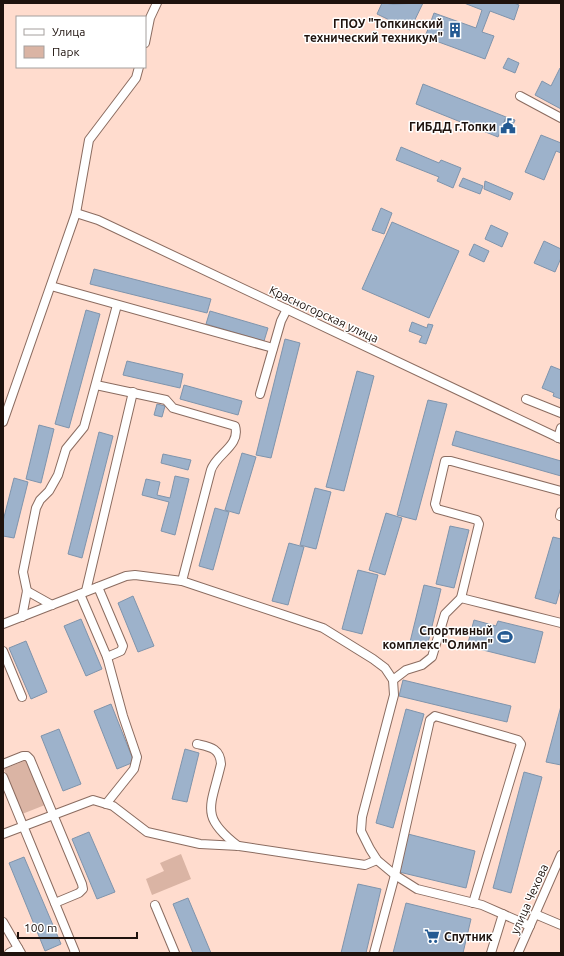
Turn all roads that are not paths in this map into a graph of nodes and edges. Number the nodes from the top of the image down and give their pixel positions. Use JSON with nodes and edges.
{"nodes":[{"id":1,"x":157,"y":3,"type":"edge"},
{"id":2,"x":146,"y":38,"type":"edge"},
{"id":3,"x":139,"y":68,"type":"edge"},
{"id":4,"x":520,"y":96,"type":"dead end"},
{"id":5,"x":561,"y":118,"type":"edge"},
{"id":6,"x":76,"y":213,"type":"junction"},
{"id":7,"x":51,"y":286,"type":"junction"},
{"id":8,"x":117,"y":305,"type":"junction"},
{"id":9,"x":287,"y":310,"type":"junction"},
{"id":10,"x":273,"y":348,"type":"junction"},
{"id":11,"x":96,"y":384,"type":"junction"},
{"id":12,"x":133,"y":392,"type":"junction"},
{"id":13,"x":260,"y":394,"type":"dead end"},
{"id":14,"x":526,"y":399,"type":"dead end"},
{"id":15,"x":561,"y":414,"type":"edge"},
{"id":16,"x":3,"y":422,"type":"edge"},
{"id":17,"x":561,"y":428,"type":"edge"},
{"id":18,"x":559,"y":438,"type":"edge"},
{"id":19,"x":561,"y":491,"type":"edge"},
{"id":20,"x":182,"y":581,"type":"junction"},
{"id":21,"x":98,"y":587,"type":"junction"},
{"id":22,"x":27,"y":591,"type":"junction"},
{"id":23,"x":83,"y":593,"type":"junction"},
{"id":24,"x":461,"y":598,"type":"junction"},
{"id":25,"x":52,"y":605,"type":"junction"},
{"id":26,"x":22,"y":617,"type":"junction"},
{"id":27,"x":561,"y":623,"type":"edge"},
{"id":28,"x":3,"y":624,"type":"edge"},
{"id":29,"x":3,"y":650,"type":"edge"},
{"id":30,"x":107,"y":657,"type":"junction"},
{"id":31,"x":393,"y":680,"type":"junction"},
{"id":32,"x":22,"y":697,"type":"dead end"},
{"id":33,"x":197,"y":744,"type":"dead end"},
{"id":34,"x":3,"y":764,"type":"edge"},
{"id":35,"x":3,"y":777,"type":"edge"},
{"id":36,"x":106,"y":804,"type":"junction"},
{"id":37,"x":53,"y":814,"type":"junction"},
{"id":38,"x":23,"y":826,"type":"junction"},
{"id":39,"x":3,"y":834,"type":"edge"},
{"id":40,"x":239,"y":846,"type":"junction"},
{"id":41,"x":561,"y":855,"type":"edge"},
{"id":42,"x":377,"y":860,"type":"junction"},
{"id":43,"x":395,"y":875,"type":"junction"},
{"id":44,"x":55,"y":903,"type":"junction"},
{"id":45,"x":473,"y":903,"type":"junction"},
{"id":46,"x":155,"y":905,"type":"dead end"},
{"id":47,"x":503,"y":914,"type":"junction"},
{"id":48,"x":535,"y":914,"type":"junction"},
{"id":49,"x":3,"y":922,"type":"edge"},
{"id":50,"x":561,"y":925,"type":"edge"},
{"id":51,"x":530,"y":926,"type":"junction"},
{"id":52,"x":19,"y":951,"type":"edge"},
{"id":53,"x":9,"y":953,"type":"edge"},
{"id":54,"x":74,"y":953,"type":"edge"},
{"id":55,"x":175,"y":953,"type":"edge"},
{"id":56,"x":374,"y":953,"type":"edge"},
{"id":57,"x":491,"y":953,"type":"edge"},
{"id":58,"x":518,"y":953,"type":"edge"}],
"edges":[{"from":1,"to":2,"type":"street"},
{"from":3,"to":6,"type":"street"},
{"from":4,"to":5,"type":"street"},
{"from":6,"to":7,"type":"street"},
{"from":6,"to":9,"type":"street","name":"Красногорская улица"},
{"from":7,"to":8,"type":"street"},
{"from":7,"to":16,"type":"street"},
{"from":8,"to":10,"type":"street"},
{"from":8,"to":11,"type":"street"},
{"from":9,"to":10,"type":"street"},
{"from":9,"to":18,"type":"street","name":"Красногорская улица"},
{"from":10,"to":13,"type":"street"},
{"from":11,"to":12,"type":"street"},
{"from":11,"to":22,"type":"street"},
{"from":12,"to":20,"type":"street"},
{"from":12,"to":23,"type":"street"},
{"from":14,"to":15,"type":"street"},
{"from":17,"to":18,"type":"street"},
{"from":19,"to":24,"type":"street"},
{"from":20,"to":21,"type":"street"},
{"from":20,"to":31,"type":"street"},
{"from":21,"to":23,"type":"street"},
{"from":21,"to":30,"type":"street"},
{"from":22,"to":25,"type":"street"},
{"from":22,"to":26,"type":"street"},
{"from":23,"to":25,"type":"street"},
{"from":23,"to":30,"type":"street"},
{"from":24,"to":27,"type":"street"},
{"from":24,"to":31,"type":"street"},
{"from":25,"to":26,"type":"street"},
{"from":26,"to":28,"type":"street"},
{"from":29,"to":32,"type":"street"},
{"from":30,"to":36,"type":"street"},
{"from":31,"to":42,"type":"street"},
{"from":33,"to":40,"type":"street"},
{"from":34,"to":37,"type":"street"},
{"from":35,"to":38,"type":"street"},
{"from":36,"to":37,"type":"street"},
{"from":36,"to":40,"type":"street"},
{"from":37,"to":38,"type":"street"},
{"from":37,"to":44,"type":"street"},
{"from":38,"to":39,"type":"street"},
{"from":38,"to":44,"type":"street"},
{"from":40,"to":42,"type":"street"},
{"from":41,"to":48,"type":"street","name":"улица Чехова"},
{"from":42,"to":43,"type":"street"},
{"from":43,"to":45,"type":"street"},
{"from":43,"to":45,"type":"street"},
{"from":43,"to":56,"type":"street"},
{"from":44,"to":54,"type":"street"},
{"from":45,"to":47,"type":"street"},
{"from":46,"to":55,"type":"street"},
{"from":47,"to":51,"type":"street"},
{"from":47,"to":57,"type":"street"},
{"from":48,"to":50,"type":"street"},
{"from":48,"to":51,"type":"street","name":"улица Чехова"},
{"from":49,"to":52,"type":"street"},
{"from":51,"to":58,"type":"street","name":"улица Чехова"},
{"from":52,"to":53,"type":"street"}]}
